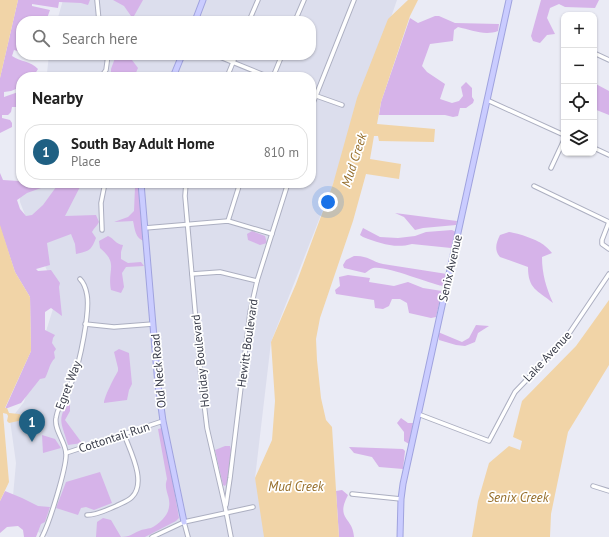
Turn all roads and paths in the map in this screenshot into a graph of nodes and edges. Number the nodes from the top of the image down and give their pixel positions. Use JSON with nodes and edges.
{"nodes":[{"id":1,"x":98,"y":0,"type":"edge"},
{"id":2,"x":204,"y":0,"type":"edge"},
{"id":3,"x":258,"y":0,"type":"edge"},
{"id":4,"x":304,"y":0,"type":"edge"},
{"id":5,"x":354,"y":0,"type":"edge"},
{"id":6,"x":509,"y":0,"type":"edge"},
{"id":7,"x":99,"y":16,"type":"edge"},
{"id":8,"x":197,"y":16,"type":"edge"},
{"id":9,"x":251,"y":16,"type":"edge"},
{"id":10,"x":297,"y":16,"type":"edge"},
{"id":11,"x":597,"y":55,"type":"edge"},
{"id":12,"x":108,"y":60,"type":"edge"},
{"id":13,"x":180,"y":60,"type":"edge"},
{"id":14,"x":228,"y":60,"type":"edge"},
{"id":15,"x":280,"y":60,"type":"edge"},
{"id":16,"x":609,"y":60,"type":"edge"},
{"id":17,"x":233,"y":62,"type":"junction"},
{"id":18,"x":106,"y":72,"type":"edge"},
{"id":19,"x":175,"y":72,"type":"edge"},
{"id":20,"x":229,"y":72,"type":"edge"},
{"id":21,"x":258,"y":72,"type":"edge"},
{"id":22,"x":275,"y":72,"type":"edge"},
{"id":23,"x":316,"y":95,"type":"joint"},
{"id":24,"x":487,"y":100,"type":"junction"},
{"id":25,"x":342,"y":105,"type":"dead end"},
{"id":26,"x":561,"y":134,"type":"edge"},
{"id":27,"x":561,"y":147,"type":"edge"},
{"id":28,"x":597,"y":149,"type":"edge"},
{"id":29,"x":609,"y":155,"type":"edge"},
{"id":30,"x":552,"y":168,"type":"dead end"},
{"id":31,"x":534,"y":186,"type":"dead end"},
{"id":32,"x":103,"y":188,"type":"edge"},
{"id":33,"x":141,"y":188,"type":"edge"},
{"id":34,"x":186,"y":188,"type":"edge"},
{"id":35,"x":238,"y":188,"type":"edge"},
{"id":36,"x":286,"y":188,"type":"edge"},
{"id":37,"x":228,"y":221,"type":"junction"},
{"id":38,"x":609,"y":222,"type":"edge"},
{"id":39,"x":188,"y":224,"type":"junction"},
{"id":40,"x":145,"y":228,"type":"junction"},
{"id":41,"x":102,"y":230,"type":"dead end"},
{"id":42,"x":272,"y":234,"type":"junction"},
{"id":43,"x":609,"y":249,"type":"edge"},
{"id":44,"x":192,"y":274,"type":"junction"},
{"id":45,"x":609,"y":274,"type":"edge"},
{"id":46,"x":80,"y":278,"type":"dead end"},
{"id":47,"x":257,"y":281,"type":"junction"},
{"id":48,"x":85,"y":324,"type":"junction"},
{"id":49,"x":153,"y":324,"type":"junction"},
{"id":50,"x":418,"y":414,"type":"junction"},
{"id":51,"x":163,"y":421,"type":"junction"},
{"id":52,"x":124,"y":434,"type":"junction"},
{"id":53,"x":66,"y":453,"type":"junction"},
{"id":54,"x":593,"y":486,"type":"dead end"},
{"id":55,"x":609,"y":491,"type":"edge"},
{"id":56,"x":352,"y":494,"type":"dead end"},
{"id":57,"x":401,"y":499,"type":"junction"},
{"id":58,"x":225,"y":506,"type":"junction"},
{"id":59,"x":253,"y":507,"type":"dead end"},
{"id":60,"x":226,"y":512,"type":"junction"},
{"id":61,"x":87,"y":515,"type":"dead end"},
{"id":62,"x":184,"y":522,"type":"junction"},
{"id":63,"x":42,"y":537,"type":"edge"},
{"id":64,"x":152,"y":537,"type":"edge"},
{"id":65,"x":188,"y":537,"type":"edge"},
{"id":66,"x":231,"y":537,"type":"edge"},
{"id":67,"x":400,"y":537,"type":"edge"}],
"edges":[{"from":1,"to":7,"type":"street"},
{"from":2,"to":8,"type":"street"},
{"from":3,"to":9,"type":"street"},
{"from":4,"to":10,"type":"street"},
{"from":5,"to":23,"type":"street"},
{"from":6,"to":24,"type":"street","name":"Senix Avenue"},
{"from":11,"to":16,"type":"street"},
{"from":12,"to":18,"type":"street"},
{"from":13,"to":19,"type":"street"},
{"from":14,"to":17,"type":"street"},
{"from":15,"to":22,"type":"street"},
{"from":17,"to":20,"type":"street"},
{"from":17,"to":21,"type":"street"},
{"from":23,"to":25,"type":"street"},
{"from":24,"to":26,"type":"street"},
{"from":24,"to":50,"type":"street","name":"Senix Avenue"},
{"from":27,"to":30,"type":"street"},
{"from":28,"to":29,"type":"street"},
{"from":31,"to":38,"type":"street"},
{"from":32,"to":41,"type":"street"},
{"from":33,"to":40,"type":"street","name":"Old Neck Road"},
{"from":34,"to":39,"type":"street","name":"Holiday Boulevard"},
{"from":35,"to":37,"type":"street"},
{"from":36,"to":42,"type":"street","name":"Hewitt Boulevard"},
{"from":37,"to":39,"type":"street"},
{"from":37,"to":42,"type":"street"},
{"from":38,"to":43,"type":"street"},
{"from":39,"to":40,"type":"street"},
{"from":39,"to":44,"type":"street","name":"Holiday Boulevard"},
{"from":40,"to":49,"type":"street","name":"Old Neck Road"},
{"from":42,"to":47,"type":"street","name":"Hewitt Boulevard"},
{"from":44,"to":47,"type":"street"},
{"from":44,"to":58,"type":"street","name":"Holiday Boulevard"},
{"from":45,"to":50,"type":"street","name":"Lake Avenue"},
{"from":46,"to":48,"type":"street","name":"Egret Way"},
{"from":47,"to":58,"type":"street","name":"Hewitt Boulevard"},
{"from":48,"to":49,"type":"street"},
{"from":48,"to":53,"type":"street","name":"Egret Way"},
{"from":49,"to":51,"type":"street","name":"Old Neck Road"},
{"from":50,"to":57,"type":"street","name":"Senix Avenue"},
{"from":51,"to":52,"type":"street","name":"Cottontail Run"},
{"from":51,"to":62,"type":"street","name":"Old Neck Road"},
{"from":52,"to":53,"type":"street","name":"Cottontail Run"},
{"from":52,"to":61,"type":"street"},
{"from":53,"to":63,"type":"street","name":"Egret Way"},
{"from":54,"to":55,"type":"street"},
{"from":56,"to":57,"type":"street"},
{"from":57,"to":67,"type":"street","name":"Senix Avenue"},
{"from":58,"to":60,"type":"street","name":"Holiday Boulevard"},
{"from":59,"to":60,"type":"street"},
{"from":60,"to":62,"type":"street"},
{"from":60,"to":66,"type":"street","name":"Holiday Boulevard"},
{"from":62,"to":64,"type":"street"},
{"from":62,"to":65,"type":"street"}]}
